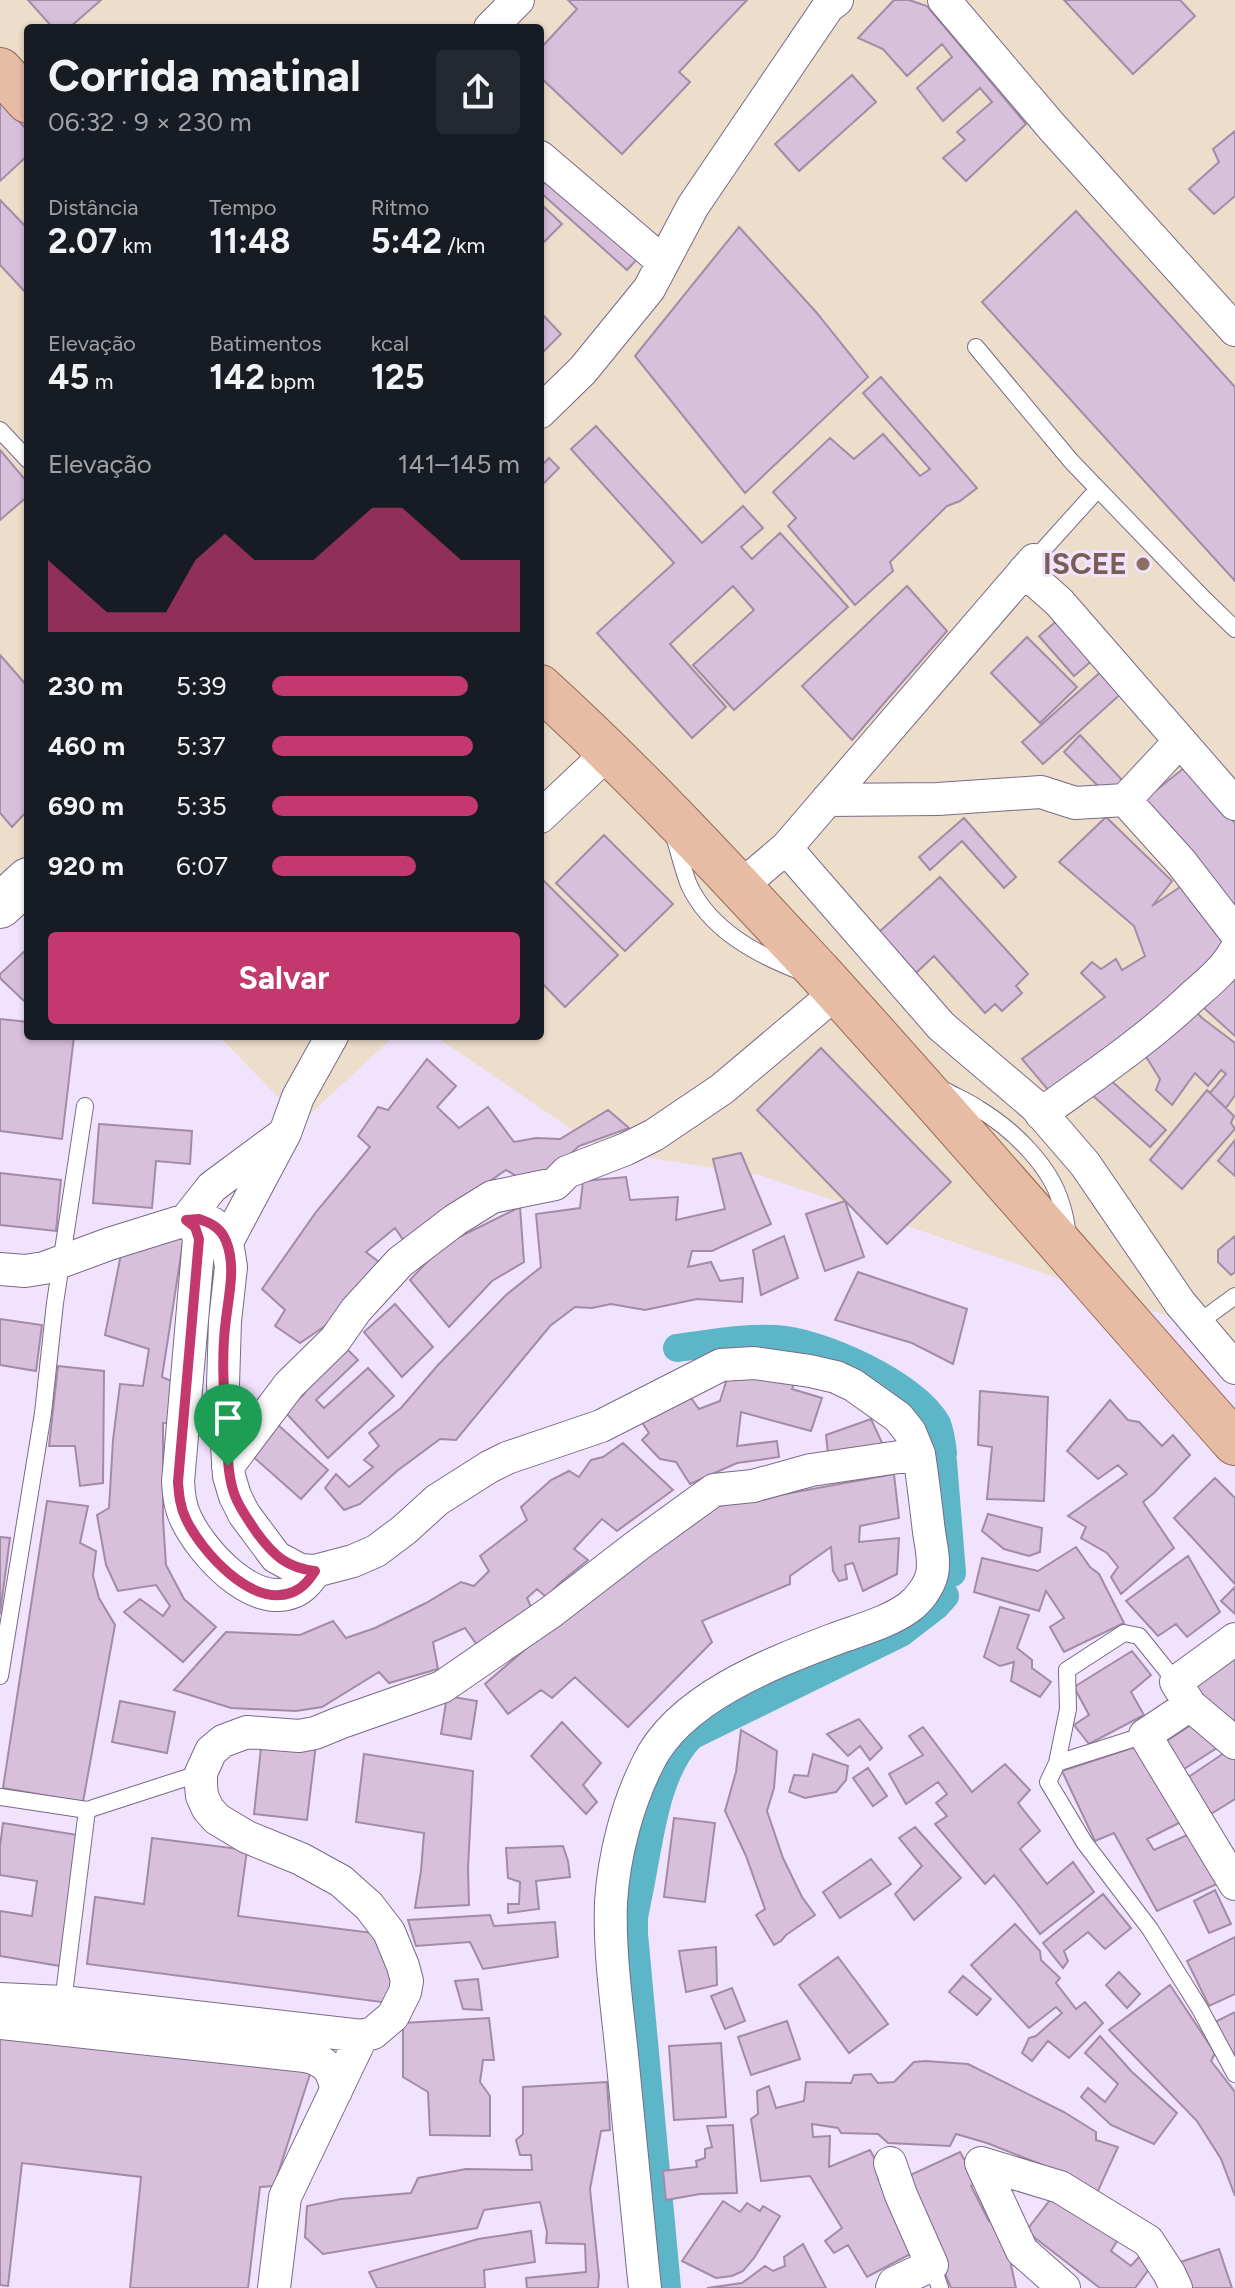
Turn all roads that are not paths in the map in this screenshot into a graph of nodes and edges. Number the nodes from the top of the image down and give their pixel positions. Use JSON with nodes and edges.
{"nodes":[{"id":1,"x":518,"y":0,"type":"edge"},
{"id":2,"x":837,"y":0,"type":"edge"},
{"id":3,"x":944,"y":0,"type":"edge"},
{"id":4,"x":494,"y":24,"type":"edge"},
{"id":5,"x":0,"y":70,"type":"edge"},
{"id":6,"x":24,"y":97,"type":"edge"},
{"id":7,"x":544,"y":160,"type":"edge"},
{"id":8,"x":663,"y":262,"type":"junction"},
{"id":9,"x":1235,"y":330,"type":"edge"},
{"id":10,"x":976,"y":347,"type":"dead end"},
{"id":11,"x":544,"y":408,"type":"edge"},
{"id":12,"x":0,"y":430,"type":"edge"},
{"id":13,"x":24,"y":456,"type":"edge"},
{"id":14,"x":1098,"y":489,"type":"junction"},
{"id":15,"x":1029,"y":565,"type":"junction"},
{"id":16,"x":1235,"y":629,"type":"edge"},
{"id":17,"x":544,"y":691,"type":"edge"},
{"id":18,"x":1180,"y":741,"type":"junction"},
{"id":19,"x":610,"y":751,"type":"junction"},
{"id":20,"x":827,"y":800,"type":"junction"},
{"id":21,"x":1125,"y":800,"type":"junction"},
{"id":22,"x":1235,"y":804,"type":"edge"},
{"id":23,"x":666,"y":808,"type":"junction"},
{"id":24,"x":544,"y":813,"type":"edge"},
{"id":25,"x":786,"y":848,"type":"junction"},
{"id":26,"x":24,"y":884,"type":"edge"},
{"id":27,"x":740,"y":887,"type":"junction"},
{"id":28,"x":0,"y":906,"type":"edge"},
{"id":29,"x":1235,"y":932,"type":"edge"},
{"id":30,"x":1235,"y":951,"type":"edge"},
{"id":31,"x":832,"y":987,"type":"junction"},
{"id":32,"x":330,"y":1040,"type":"edge"},
{"id":33,"x":85,"y":1106,"type":"dead end"},
{"id":34,"x":1041,"y":1114,"type":"junction"},
{"id":35,"x":285,"y":1133,"type":"junction"},
{"id":36,"x":186,"y":1220,"type":"junction"},
{"id":37,"x":227,"y":1242,"type":"junction"},
{"id":38,"x":63,"y":1261,"type":"junction"},
{"id":39,"x":0,"y":1269,"type":"edge"},
{"id":40,"x":1235,"y":1296,"type":"edge"},
{"id":41,"x":1198,"y":1323,"type":"junction"},
{"id":42,"x":1235,"y":1368,"type":"edge"},
{"id":43,"x":1235,"y":1443,"type":"edge"},
{"id":44,"x":919,"y":1454,"type":"junction"},
{"id":45,"x":228,"y":1466,"type":"junction"},
{"id":46,"x":315,"y":1571,"type":"junction"},
{"id":47,"x":1235,"y":1639,"type":"edge"},
{"id":48,"x":0,"y":1676,"type":"edge"},
{"id":49,"x":1183,"y":1694,"type":"junction"},
{"id":50,"x":1145,"y":1735,"type":"junction"},
{"id":51,"x":1235,"y":1743,"type":"edge"},
{"id":52,"x":1057,"y":1763,"type":"junction"},
{"id":53,"x":201,"y":1773,"type":"junction"},
{"id":54,"x":0,"y":1797,"type":"edge"},
{"id":55,"x":87,"y":1810,"type":"junction"},
{"id":56,"x":1235,"y":1884,"type":"edge"},
{"id":57,"x":0,"y":1999,"type":"edge"},
{"id":58,"x":63,"y":2002,"type":"junction"},
{"id":59,"x":0,"y":2023,"type":"edge"},
{"id":60,"x":362,"y":2036,"type":"junction"},
{"id":61,"x":1235,"y":2074,"type":"edge"},
{"id":62,"x":336,"y":2091,"type":"junction"},
{"id":63,"x":890,"y":2163,"type":"dead end"},
{"id":64,"x":936,"y":2277,"type":"edge"},
{"id":65,"x":274,"y":2288,"type":"edge"},
{"id":66,"x":645,"y":2288,"type":"edge"},
{"id":67,"x":892,"y":2288,"type":"edge"},
{"id":68,"x":1064,"y":2288,"type":"edge"},
{"id":69,"x":1176,"y":2288,"type":"edge"}],
"edges":[{"from":1,"to":4,"type":"street"},
{"from":2,"to":8,"type":"street"},
{"from":3,"to":9,"type":"street"},
{"from":5,"to":6,"type":"main road"},
{"from":7,"to":8,"type":"street"},
{"from":8,"to":11,"type":"street"},
{"from":10,"to":14,"type":"lane"},
{"from":12,"to":13,"type":"lane"},
{"from":14,"to":15,"type":"lane"},
{"from":14,"to":16,"type":"lane"},
{"from":15,"to":18,"type":"street"},
{"from":15,"to":20,"type":"street"},
{"from":17,"to":19,"type":"main road"},
{"from":18,"to":21,"type":"street"},
{"from":18,"to":22,"type":"street"},
{"from":19,"to":23,"type":"main road"},
{"from":19,"to":24,"type":"street"},
{"from":20,"to":21,"type":"street"},
{"from":20,"to":25,"type":"street"},
{"from":21,"to":29,"type":"street"},
{"from":23,"to":27,"type":"main road"},
{"from":23,"to":31,"type":"lane"},
{"from":25,"to":27,"type":"street"},
{"from":25,"to":34,"type":"street"},
{"from":26,"to":28,"type":"street"},
{"from":27,"to":31,"type":"main road"},
{"from":30,"to":34,"type":"street"},
{"from":31,"to":43,"type":"main road"},
{"from":31,"to":45,"type":"street"},
{"from":32,"to":35,"type":"street"},
{"from":33,"to":38,"type":"lane"},
{"from":34,"to":41,"type":"street"},
{"from":35,"to":36,"type":"street"},
{"from":35,"to":37,"type":"street"},
{"from":36,"to":37,"type":"street"},
{"from":36,"to":38,"type":"street"},
{"from":36,"to":46,"type":"street"},
{"from":37,"to":45,"type":"street"},
{"from":38,"to":39,"type":"street"},
{"from":38,"to":48,"type":"lane"},
{"from":40,"to":41,"type":"lane"},
{"from":41,"to":42,"type":"street"},
{"from":44,"to":46,"type":"street"},
{"from":44,"to":53,"type":"street"},
{"from":44,"to":66,"type":"street"},
{"from":45,"to":46,"type":"street"},
{"from":47,"to":49,"type":"street"},
{"from":49,"to":50,"type":"street"},
{"from":49,"to":51,"type":"street"},
{"from":49,"to":52,"type":"lane"},
{"from":50,"to":52,"type":"lane"},
{"from":50,"to":56,"type":"street"},
{"from":52,"to":61,"type":"lane"},
{"from":53,"to":55,"type":"lane"},
{"from":53,"to":60,"type":"street"},
{"from":54,"to":55,"type":"lane"},
{"from":55,"to":58,"type":"lane"},
{"from":57,"to":58,"type":"street"},
{"from":58,"to":60,"type":"street"},
{"from":59,"to":62,"type":"street"},
{"from":60,"to":62,"type":"street"},
{"from":62,"to":65,"type":"street"},
{"from":63,"to":64,"type":"street"},
{"from":64,"to":67,"type":"street"},
{"from":68,"to":69,"type":"street"}]}
